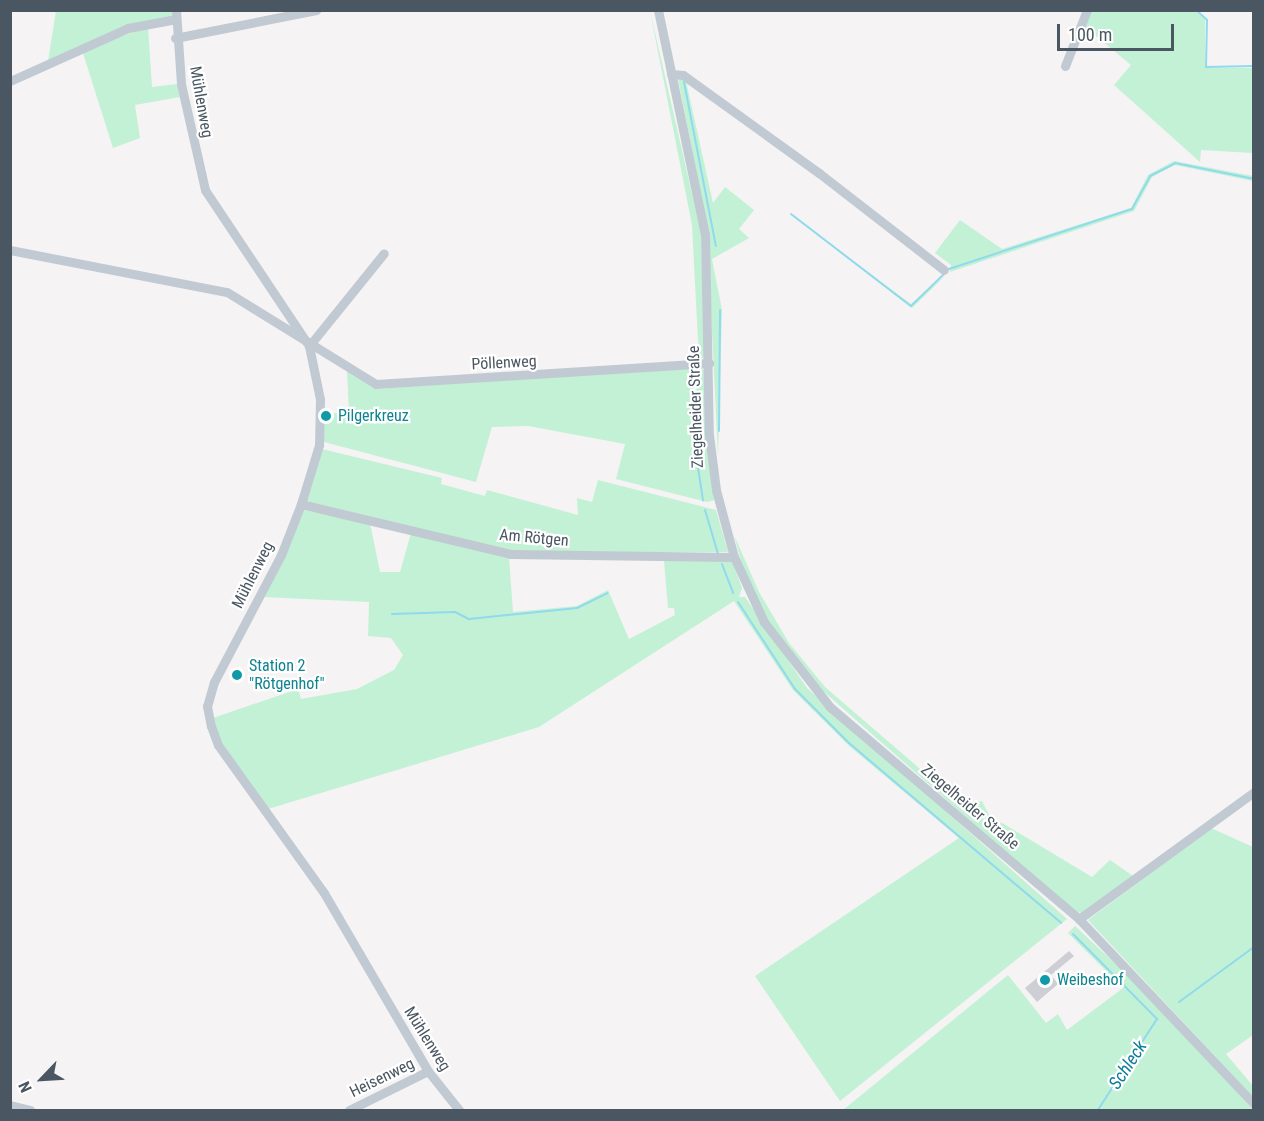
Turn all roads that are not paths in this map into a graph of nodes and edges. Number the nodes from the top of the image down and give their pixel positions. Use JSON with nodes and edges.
{"nodes":[{"id":1,"x":316,"y":10,"type":"edge"},
{"id":2,"x":658,"y":10,"type":"edge"},
{"id":3,"x":1087,"y":10,"type":"edge"},
{"id":4,"x":176,"y":15,"type":"edge"},
{"id":5,"x":175,"y":38,"type":"junction"},
{"id":6,"x":1065,"y":66,"type":"dead end"},
{"id":7,"x":672,"y":74,"type":"junction"},
{"id":8,"x":10,"y":81,"type":"edge"},
{"id":9,"x":10,"y":250,"type":"edge"},
{"id":10,"x":384,"y":253,"type":"dead end"},
{"id":11,"x":944,"y":270,"type":"dead end"},
{"id":12,"x":309,"y":346,"type":"junction"},
{"id":13,"x":709,"y":363,"type":"junction"},
{"id":14,"x":301,"y":504,"type":"junction"},
{"id":15,"x":734,"y":557,"type":"junction"},
{"id":16,"x":1254,"y":792,"type":"edge"},
{"id":17,"x":1079,"y":919,"type":"junction"},
{"id":18,"x":428,"y":1071,"type":"junction"},
{"id":19,"x":1254,"y":1104,"type":"edge"},
{"id":20,"x":10,"y":1105,"type":"edge"},
{"id":21,"x":30,"y":1110,"type":"edge"},
{"id":22,"x":349,"y":1110,"type":"edge"},
{"id":23,"x":459,"y":1110,"type":"edge"}],
"edges":[{"from":1,"to":5,"type":"street"},
{"from":2,"to":7,"type":"street","name":"Ziegelheider Straße"},
{"from":3,"to":6,"type":"street"},
{"from":4,"to":5,"type":"street","name":"Mühlenweg"},
{"from":4,"to":8,"type":"street"},
{"from":5,"to":12,"type":"street","name":"Mühlenweg"},
{"from":7,"to":11,"type":"street"},
{"from":7,"to":13,"type":"street","name":"Ziegelheider Straße"},
{"from":9,"to":12,"type":"street","name":"Pöllenweg"},
{"from":10,"to":12,"type":"street"},
{"from":12,"to":13,"type":"street","name":"Pöllenweg"},
{"from":12,"to":14,"type":"street","name":"Mühlenweg"},
{"from":13,"to":15,"type":"street","name":"Ziegelheider Straße"},
{"from":14,"to":15,"type":"street","name":"Am Rötgen"},
{"from":14,"to":18,"type":"street","name":"Mühlenweg"},
{"from":15,"to":17,"type":"street","name":"Ziegelheider Straße"},
{"from":16,"to":17,"type":"street"},
{"from":17,"to":19,"type":"street","name":"Ziegelheider Straße"},
{"from":18,"to":22,"type":"street","name":"Heisenweg"},
{"from":18,"to":23,"type":"street","name":"Mühlenweg"},
{"from":20,"to":21,"type":"street"}]}
